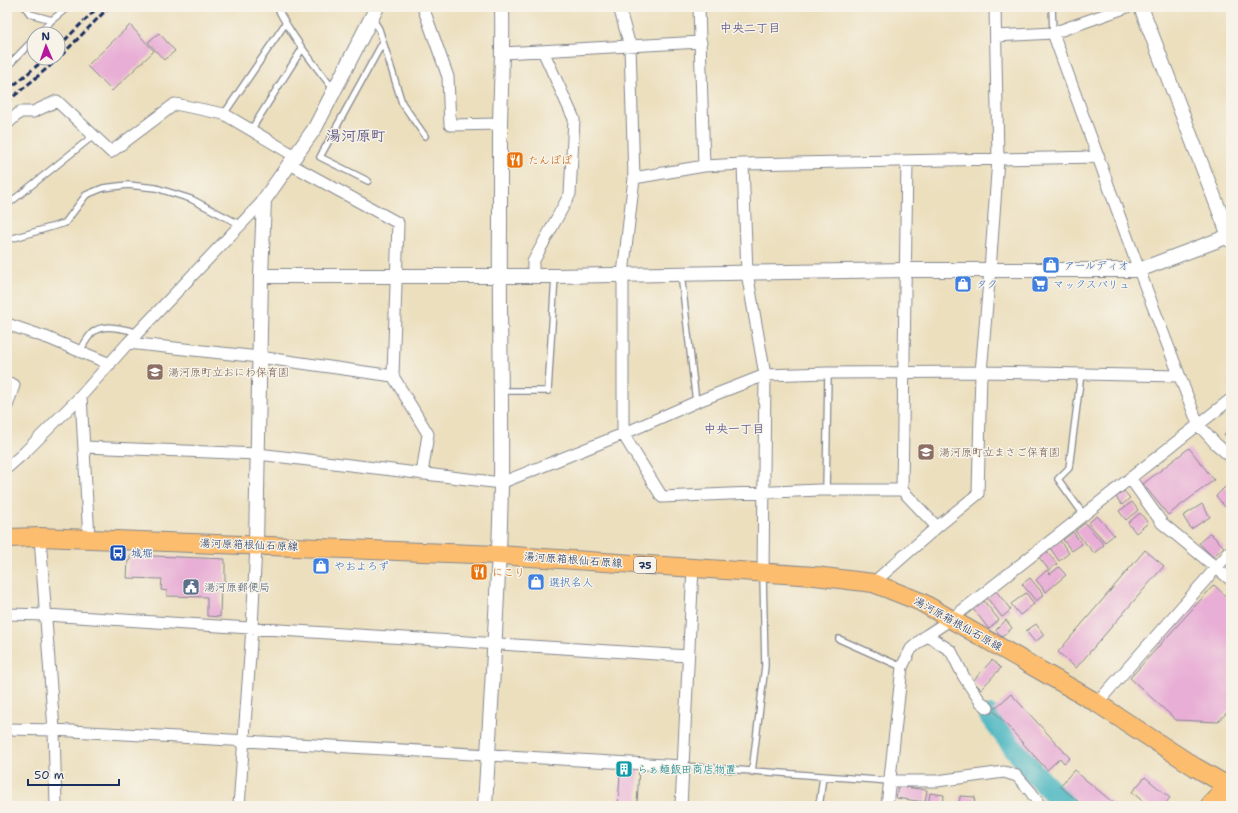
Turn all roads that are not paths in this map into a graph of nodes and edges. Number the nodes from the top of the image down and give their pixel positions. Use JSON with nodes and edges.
{"nodes":[{"id":1,"x":25,"y":7,"type":"edge"},
{"id":2,"x":68,"y":7,"type":"edge"},
{"id":3,"x":277,"y":7,"type":"edge"},
{"id":4,"x":423,"y":7,"type":"edge"},
{"id":5,"x":502,"y":7,"type":"edge"},
{"id":6,"x":619,"y":7,"type":"edge"},
{"id":7,"x":699,"y":7,"type":"edge"},
{"id":8,"x":995,"y":7,"type":"edge"},
{"id":9,"x":1052,"y":7,"type":"edge"},
{"id":10,"x":1127,"y":7,"type":"edge"},
{"id":11,"x":1141,"y":7,"type":"edge"},
{"id":12,"x":374,"y":13,"type":"edge"},
{"id":13,"x":52,"y":20,"type":"junction"},
{"id":14,"x":285,"y":24,"type":"junction"},
{"id":15,"x":46,"y":26,"type":"edge"},
{"id":16,"x":1053,"y":33,"type":"junction"},
{"id":17,"x":996,"y":36,"type":"junction"},
{"id":18,"x":383,"y":42,"type":"junction"},
{"id":19,"x":700,"y":42,"type":"junction"},
{"id":20,"x":630,"y":46,"type":"junction"},
{"id":21,"x":26,"y":47,"type":"edge"},
{"id":22,"x":302,"y":49,"type":"junction"},
{"id":23,"x":543,"y":51,"type":"junction"},
{"id":24,"x":503,"y":53,"type":"junction"},
{"id":25,"x":7,"y":67,"type":"edge"},
{"id":26,"x":334,"y":90,"type":"junction"},
{"id":27,"x":224,"y":114,"type":"junction"},
{"id":28,"x":7,"y":124,"type":"edge"},
{"id":29,"x":500,"y":124,"type":"junction"},
{"id":30,"x":252,"y":130,"type":"junction"},
{"id":31,"x":93,"y":136,"type":"junction"},
{"id":32,"x":425,"y":136,"type":"dead end"},
{"id":33,"x":1099,"y":157,"type":"junction"},
{"id":34,"x":998,"y":159,"type":"junction"},
{"id":35,"x":292,"y":160,"type":"junction"},
{"id":36,"x":907,"y":161,"type":"junction"},
{"id":37,"x":743,"y":164,"type":"junction"},
{"id":38,"x":704,"y":166,"type":"junction"},
{"id":39,"x":634,"y":178,"type":"junction"},
{"id":40,"x":368,"y":181,"type":"dead end"},
{"id":41,"x":264,"y":200,"type":"junction"},
{"id":42,"x":7,"y":205,"type":"edge"},
{"id":43,"x":241,"y":225,"type":"junction"},
{"id":44,"x":1230,"y":237,"type":"edge"},
{"id":45,"x":7,"y":240,"type":"edge"},
{"id":46,"x":906,"y":270,"type":"junction"},
{"id":47,"x":990,"y":270,"type":"junction"},
{"id":48,"x":1139,"y":270,"type":"junction"},
{"id":49,"x":747,"y":273,"type":"junction"},
{"id":50,"x":624,"y":274,"type":"junction"},
{"id":51,"x":681,"y":274,"type":"junction"},
{"id":52,"x":261,"y":276,"type":"junction"},
{"id":53,"x":396,"y":276,"type":"junction"},
{"id":54,"x":499,"y":276,"type":"junction"},
{"id":55,"x":533,"y":276,"type":"junction"},
{"id":56,"x":555,"y":276,"type":"junction"},
{"id":57,"x":7,"y":324,"type":"edge"},
{"id":58,"x":139,"y":332,"type":"junction"},
{"id":59,"x":128,"y":343,"type":"junction"},
{"id":60,"x":80,"y":351,"type":"junction"},
{"id":61,"x":259,"y":357,"type":"junction"},
{"id":62,"x":110,"y":364,"type":"junction"},
{"id":63,"x":981,"y":372,"type":"junction"},
{"id":64,"x":828,"y":373,"type":"junction"},
{"id":65,"x":904,"y":373,"type":"junction"},
{"id":66,"x":1081,"y":374,"type":"junction"},
{"id":67,"x":765,"y":375,"type":"junction"},
{"id":68,"x":393,"y":376,"type":"junction"},
{"id":69,"x":1179,"y":376,"type":"junction"},
{"id":70,"x":7,"y":382,"type":"edge"},
{"id":71,"x":502,"y":391,"type":"junction"},
{"id":72,"x":81,"y":396,"type":"junction"},
{"id":73,"x":1231,"y":399,"type":"edge"},
{"id":74,"x":696,"y":402,"type":"junction"},
{"id":75,"x":7,"y":406,"type":"edge"},
{"id":76,"x":1198,"y":424,"type":"junction"},
{"id":77,"x":623,"y":434,"type":"junction"},
{"id":78,"x":84,"y":447,"type":"junction"},
{"id":79,"x":258,"y":454,"type":"junction"},
{"id":80,"x":1231,"y":457,"type":"edge"},
{"id":81,"x":7,"y":468,"type":"edge"},
{"id":82,"x":422,"y":474,"type":"junction"},
{"id":83,"x":1130,"y":478,"type":"junction"},
{"id":84,"x":501,"y":484,"type":"junction"},
{"id":85,"x":902,"y":490,"type":"junction"},
{"id":86,"x":826,"y":491,"type":"junction"},
{"id":87,"x":764,"y":493,"type":"junction"},
{"id":88,"x":1084,"y":515,"type":"junction"},
{"id":89,"x":936,"y":528,"type":"junction"},
{"id":90,"x":40,"y":537,"type":"junction"},
{"id":91,"x":7,"y":538,"type":"edge"},
{"id":92,"x":89,"y":539,"type":"junction"},
{"id":93,"x":256,"y":545,"type":"junction"},
{"id":94,"x":1231,"y":551,"type":"edge"},
{"id":95,"x":499,"y":555,"type":"junction"},
{"id":96,"x":693,"y":568,"type":"junction"},
{"id":97,"x":1216,"y":568,"type":"junction"},
{"id":98,"x":763,"y":573,"type":"junction"},
{"id":99,"x":1231,"y":580,"type":"edge"},
{"id":100,"x":873,"y":583,"type":"junction"},
{"id":101,"x":7,"y":614,"type":"edge"},
{"id":102,"x":46,"y":614,"type":"junction"},
{"id":103,"x":950,"y":620,"type":"junction"},
{"id":104,"x":252,"y":628,"type":"junction"},
{"id":105,"x":927,"y":636,"type":"junction"},
{"id":106,"x":839,"y":639,"type":"dead end"},
{"id":107,"x":495,"y":644,"type":"junction"},
{"id":108,"x":688,"y":656,"type":"junction"},
{"id":109,"x":902,"y":667,"type":"junction"},
{"id":110,"x":1097,"y":703,"type":"junction"},
{"id":111,"x":988,"y":708,"type":"dead end"},
{"id":112,"x":7,"y":729,"type":"edge"},
{"id":113,"x":54,"y":730,"type":"junction"},
{"id":114,"x":244,"y":742,"type":"junction"},
{"id":115,"x":488,"y":756,"type":"junction"},
{"id":116,"x":683,"y":766,"type":"junction"},
{"id":117,"x":752,"y":772,"type":"junction"},
{"id":118,"x":823,"y":776,"type":"junction"},
{"id":119,"x":890,"y":781,"type":"junction"},
{"id":120,"x":1229,"y":784,"type":"edge"},
{"id":121,"x":56,"y":806,"type":"edge"},
{"id":122,"x":239,"y":806,"type":"edge"},
{"id":123,"x":485,"y":806,"type":"edge"},
{"id":124,"x":681,"y":806,"type":"edge"},
{"id":125,"x":816,"y":806,"type":"edge"},
{"id":126,"x":887,"y":806,"type":"edge"},
{"id":127,"x":1040,"y":806,"type":"edge"},
{"id":128,"x":1210,"y":806,"type":"edge"}],
"edges":[{"from":1,"to":13,"type":"lane"},
{"from":2,"to":13,"type":"lane"},
{"from":3,"to":14,"type":"lane"},
{"from":4,"to":29,"type":"street"},
{"from":5,"to":24,"type":"street"},
{"from":6,"to":20,"type":"street"},
{"from":7,"to":19,"type":"street"},
{"from":8,"to":17,"type":"street"},
{"from":9,"to":16,"type":"lane"},
{"from":10,"to":16,"type":"street"},
{"from":11,"to":44,"type":"street"},
{"from":12,"to":18,"type":"lane"},
{"from":12,"to":26,"type":"street"},
{"from":13,"to":15,"type":"lane"},
{"from":14,"to":22,"type":"lane"},
{"from":14,"to":27,"type":"lane"},
{"from":16,"to":17,"type":"street"},
{"from":16,"to":33,"type":"street"},
{"from":17,"to":34,"type":"street"},
{"from":18,"to":32,"type":"lane"},
{"from":18,"to":40,"type":"lane"},
{"from":19,"to":20,"type":"street"},
{"from":19,"to":38,"type":"street"},
{"from":20,"to":23,"type":"street"},
{"from":20,"to":39,"type":"street"},
{"from":21,"to":25,"type":"lane"},
{"from":22,"to":26,"type":"lane"},
{"from":22,"to":30,"type":"lane"},
{"from":23,"to":24,"type":"street"},
{"from":23,"to":55,"type":"street"},
{"from":24,"to":29,"type":"street"},
{"from":26,"to":35,"type":"street"},
{"from":27,"to":30,"type":"street"},
{"from":27,"to":31,"type":"street"},
{"from":28,"to":31,"type":"street"},
{"from":29,"to":54,"type":"street"},
{"from":30,"to":35,"type":"street"},
{"from":31,"to":42,"type":"lane"},
{"from":33,"to":34,"type":"street"},
{"from":33,"to":48,"type":"street"},
{"from":34,"to":36,"type":"street"},
{"from":34,"to":47,"type":"street"},
{"from":35,"to":41,"type":"street"},
{"from":35,"to":53,"type":"street"},
{"from":36,"to":37,"type":"street"},
{"from":36,"to":46,"type":"street"},
{"from":37,"to":38,"type":"street"},
{"from":37,"to":49,"type":"street"},
{"from":38,"to":39,"type":"street"},
{"from":39,"to":50,"type":"street"},
{"from":41,"to":43,"type":"street"},
{"from":41,"to":52,"type":"street"},
{"from":43,"to":45,"type":"lane"},
{"from":43,"to":58,"type":"street"},
{"from":44,"to":48,"type":"street"},
{"from":46,"to":47,"type":"street"},
{"from":46,"to":49,"type":"street"},
{"from":46,"to":65,"type":"street"},
{"from":47,"to":48,"type":"street"},
{"from":47,"to":63,"type":"street"},
{"from":48,"to":69,"type":"street"},
{"from":49,"to":51,"type":"street"},
{"from":49,"to":67,"type":"street"},
{"from":50,"to":51,"type":"street"},
{"from":50,"to":56,"type":"street"},
{"from":50,"to":77,"type":"street"},
{"from":51,"to":74,"type":"lane"},
{"from":52,"to":53,"type":"street"},
{"from":52,"to":61,"type":"street"},
{"from":53,"to":54,"type":"street"},
{"from":53,"to":68,"type":"street"},
{"from":54,"to":55,"type":"street"},
{"from":54,"to":71,"type":"street"},
{"from":55,"to":56,"type":"street"},
{"from":56,"to":71,"type":"lane"},
{"from":57,"to":60,"type":"street"},
{"from":58,"to":59,"type":"street"},
{"from":58,"to":60,"type":"lane"},
{"from":59,"to":61,"type":"street"},
{"from":59,"to":62,"type":"street"},
{"from":60,"to":62,"type":"street"},
{"from":61,"to":68,"type":"street"},
{"from":61,"to":79,"type":"street"},
{"from":62,"to":72,"type":"street"},
{"from":63,"to":65,"type":"street"},
{"from":63,"to":66,"type":"street"},
{"from":63,"to":89,"type":"street"},
{"from":64,"to":65,"type":"street"},
{"from":64,"to":67,"type":"street"},
{"from":64,"to":86,"type":"lane"},
{"from":65,"to":85,"type":"street"},
{"from":66,"to":69,"type":"street"},
{"from":66,"to":88,"type":"lane"},
{"from":67,"to":74,"type":"street"},
{"from":67,"to":87,"type":"street"},
{"from":68,"to":82,"type":"street"},
{"from":69,"to":76,"type":"street"},
{"from":70,"to":75,"type":"street"},
{"from":71,"to":84,"type":"street"},
{"from":72,"to":78,"type":"street"},
{"from":72,"to":81,"type":"street"},
{"from":73,"to":76,"type":"street"},
{"from":74,"to":77,"type":"street"},
{"from":76,"to":80,"type":"street"},
{"from":76,"to":83,"type":"street"},
{"from":77,"to":84,"type":"street"},
{"from":77,"to":87,"type":"street"},
{"from":78,"to":79,"type":"street"},
{"from":78,"to":92,"type":"street"},
{"from":79,"to":82,"type":"street"},
{"from":79,"to":93,"type":"street"},
{"from":82,"to":84,"type":"street"},
{"from":83,"to":88,"type":"street"},
{"from":83,"to":97,"type":"street"},
{"from":84,"to":95,"type":"street"},
{"from":85,"to":86,"type":"street"},
{"from":85,"to":89,"type":"street"},
{"from":86,"to":87,"type":"street"},
{"from":87,"to":98,"type":"street"},
{"from":88,"to":103,"type":"street"},
{"from":89,"to":100,"type":"street"},
{"from":90,"to":91,"type":"main road","name":"湯河原箱根仙石原線","number":"75"},
{"from":90,"to":92,"type":"main road","name":"湯河原箱根仙石原線","number":"75"},
{"from":90,"to":102,"type":"street"},
{"from":92,"to":93,"type":"main road","name":"湯河原箱根仙石原線","number":"75"},
{"from":93,"to":95,"type":"main road","name":"湯河原箱根仙石原線","number":"75"},
{"from":93,"to":104,"type":"street"},
{"from":94,"to":97,"type":"street"},
{"from":95,"to":96,"type":"main road","name":"湯河原箱根仙石原線","number":"75"},
{"from":95,"to":107,"type":"street"},
{"from":96,"to":98,"type":"main road","name":"湯河原箱根仙石原線","number":"75"},
{"from":96,"to":108,"type":"street"},
{"from":97,"to":99,"type":"street"},
{"from":97,"to":110,"type":"street"},
{"from":98,"to":100,"type":"main road","name":"湯河原箱根仙石原線","number":"75"},
{"from":98,"to":117,"type":"lane"},
{"from":100,"to":103,"type":"main road","name":"湯河原箱根仙石原線","number":"75"},
{"from":101,"to":102,"type":"street"},
{"from":102,"to":104,"type":"street"},
{"from":102,"to":113,"type":"street"},
{"from":103,"to":105,"type":"street"},
{"from":103,"to":110,"type":"main road","name":"湯河原箱根仙石原線","number":"75"},
{"from":104,"to":107,"type":"street"},
{"from":104,"to":114,"type":"street"},
{"from":105,"to":109,"type":"street"},
{"from":105,"to":111,"type":"street"},
{"from":106,"to":109,"type":"lane"},
{"from":107,"to":108,"type":"street"},
{"from":107,"to":115,"type":"street"},
{"from":108,"to":116,"type":"street"},
{"from":109,"to":119,"type":"street"},
{"from":110,"to":120,"type":"main road","name":"湯河原箱根仙石原線","number":"75"},
{"from":112,"to":113,"type":"street"},
{"from":113,"to":114,"type":"street"},
{"from":113,"to":121,"type":"street"},
{"from":114,"to":115,"type":"street"},
{"from":114,"to":122,"type":"street"},
{"from":115,"to":116,"type":"street"},
{"from":115,"to":123,"type":"street"},
{"from":116,"to":117,"type":"lane"},
{"from":116,"to":124,"type":"street"},
{"from":117,"to":118,"type":"lane"},
{"from":118,"to":119,"type":"lane"},
{"from":118,"to":125,"type":"lane"},
{"from":119,"to":126,"type":"street"},
{"from":119,"to":127,"type":"street"},
{"from":120,"to":128,"type":"highway"}]}
